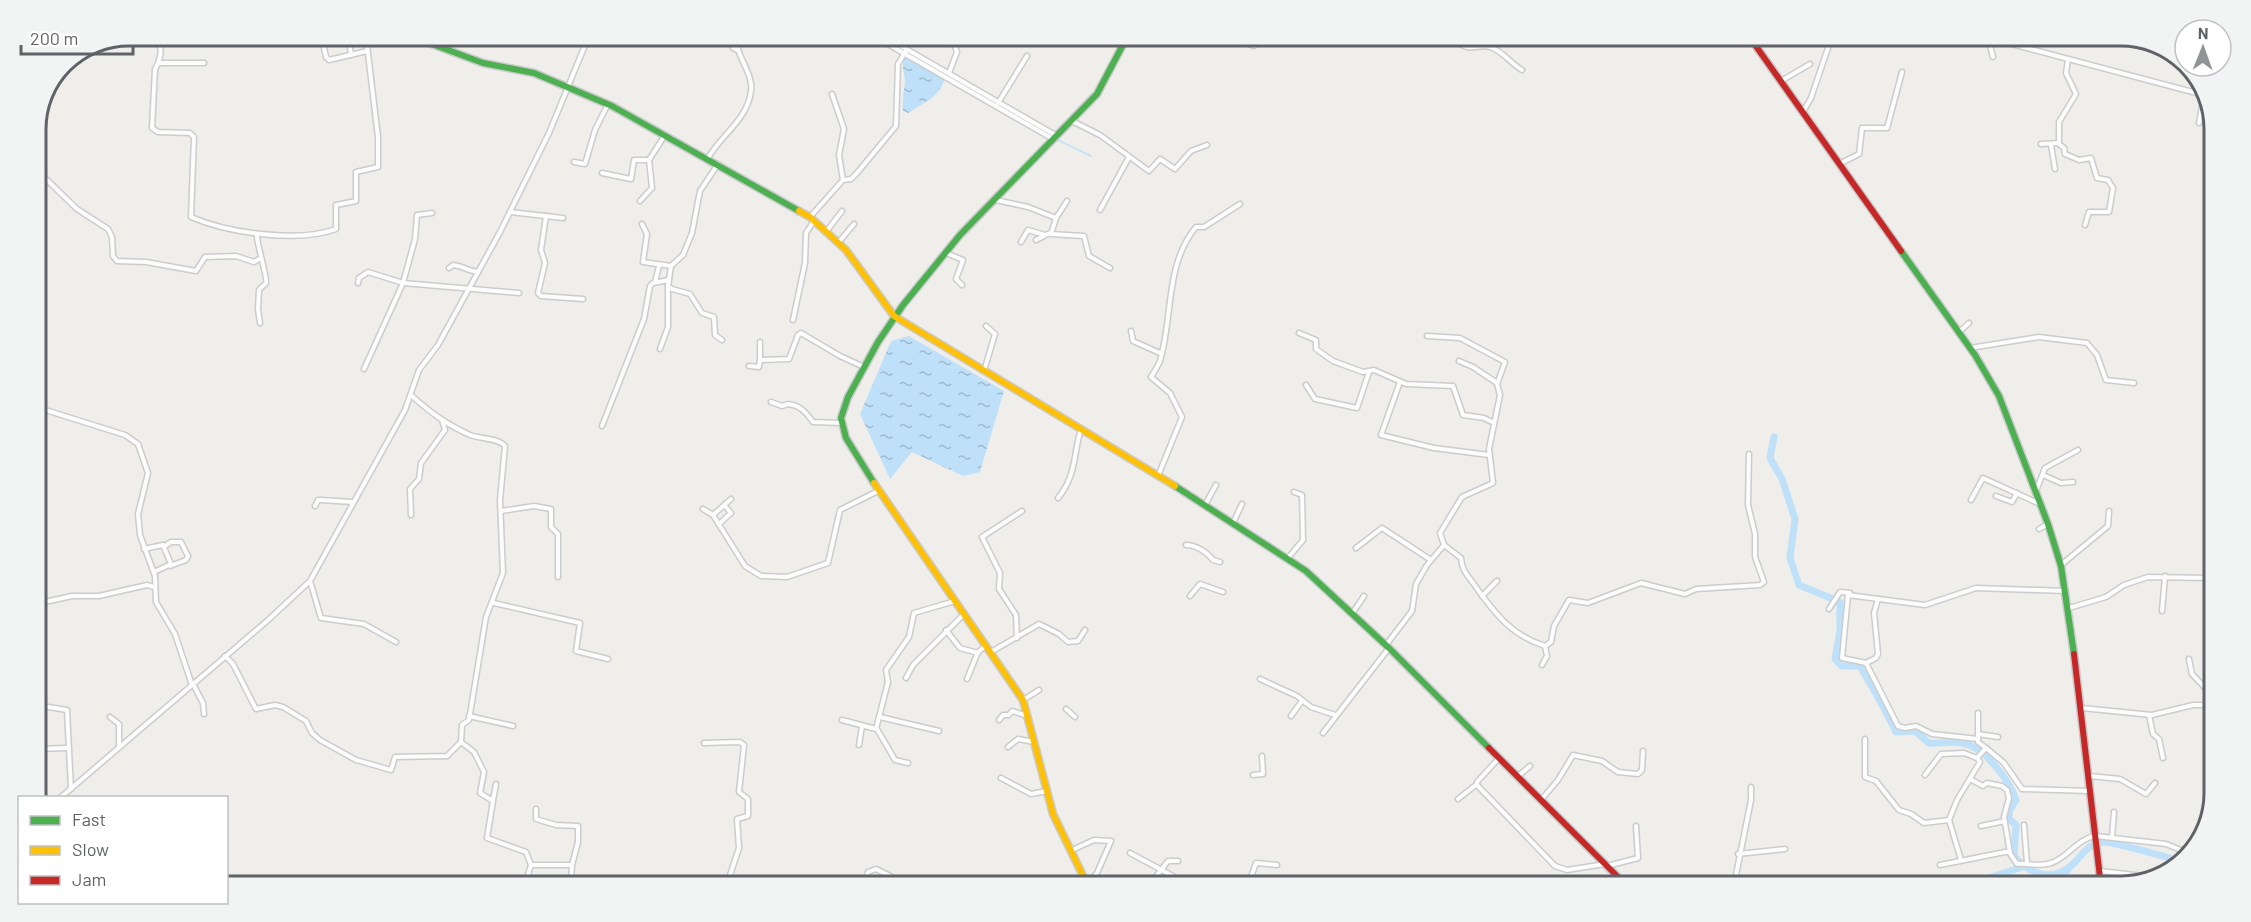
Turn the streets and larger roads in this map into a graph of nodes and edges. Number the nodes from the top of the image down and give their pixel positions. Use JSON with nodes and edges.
{"nodes":[{"id":1,"x":160,"y":46,"type":"edge"},
{"id":2,"x":324,"y":46,"type":"edge"},
{"id":3,"x":350,"y":46,"type":"edge"},
{"id":4,"x":367,"y":46,"type":"edge"},
{"id":5,"x":437,"y":46,"type":"edge"},
{"id":6,"x":584,"y":46,"type":"edge"},
{"id":7,"x":737,"y":46,"type":"edge"},
{"id":8,"x":895,"y":46,"type":"edge"},
{"id":9,"x":899,"y":46,"type":"edge"},
{"id":10,"x":955,"y":46,"type":"edge"},
{"id":11,"x":1122,"y":46,"type":"edge"},
{"id":12,"x":1486,"y":46,"type":"edge"},
{"id":13,"x":1756,"y":46,"type":"edge"},
{"id":14,"x":1829,"y":46,"type":"edge"},
{"id":15,"x":1990,"y":46,"type":"edge"},
{"id":16,"x":2019,"y":46,"type":"edge"},
{"id":17,"x":367,"y":51,"type":"junction"},
{"id":18,"x":906,"y":51,"type":"junction"},
{"id":19,"x":351,"y":55,"type":"junction"},
{"id":20,"x":1027,"y":56,"type":"dead end"},
{"id":21,"x":1993,"y":57,"type":"dead end"},
{"id":22,"x":2068,"y":59,"type":"junction"},
{"id":23,"x":160,"y":63,"type":"junction"},
{"id":24,"x":204,"y":63,"type":"dead end"},
{"id":25,"x":1810,"y":64,"type":"dead end"},
{"id":26,"x":1522,"y":70,"type":"dead end"},
{"id":27,"x":1902,"y":72,"type":"dead end"},
{"id":28,"x":949,"y":73,"type":"junction"},
{"id":29,"x":1781,"y":81,"type":"junction"},
{"id":30,"x":568,"y":87,"type":"junction"},
{"id":31,"x":2196,"y":93,"type":"edge"},
{"id":32,"x":832,"y":94,"type":"dead end"},
{"id":33,"x":998,"y":103,"type":"junction"},
{"id":34,"x":608,"y":104,"type":"junction"},
{"id":35,"x":2202,"y":108,"type":"edge"},
{"id":36,"x":1803,"y":112,"type":"junction"},
{"id":37,"x":1072,"y":121,"type":"junction"},
{"id":38,"x":2199,"y":123,"type":"dead end"},
{"id":39,"x":665,"y":134,"type":"junction"},
{"id":40,"x":1055,"y":138,"type":"junction"},
{"id":41,"x":2059,"y":143,"type":"junction"},
{"id":42,"x":2041,"y":144,"type":"dead end"},
{"id":43,"x":1207,"y":145,"type":"dead end"},
{"id":44,"x":2051,"y":145,"type":"junction"},
{"id":45,"x":1129,"y":157,"type":"junction"},
{"id":46,"x":708,"y":158,"type":"junction"},
{"id":47,"x":649,"y":160,"type":"junction"},
{"id":48,"x":574,"y":162,"type":"dead end"},
{"id":49,"x":718,"y":164,"type":"junction"},
{"id":50,"x":1838,"y":165,"type":"junction"},
{"id":51,"x":2055,"y":170,"type":"dead end"},
{"id":52,"x":602,"y":173,"type":"dead end"},
{"id":53,"x":46,"y":179,"type":"edge"},
{"id":54,"x":843,"y":180,"type":"junction"},
{"id":55,"x":996,"y":200,"type":"junction"},
{"id":56,"x":640,"y":201,"type":"dead end"},
{"id":57,"x":1067,"y":201,"type":"dead end"},
{"id":58,"x":1240,"y":204,"type":"dead end"},
{"id":59,"x":1100,"y":210,"type":"dead end"},
{"id":60,"x":510,"y":212,"type":"junction"},
{"id":61,"x":842,"y":212,"type":"dead end"},
{"id":62,"x":432,"y":213,"type":"dead end"},
{"id":63,"x":546,"y":216,"type":"junction"},
{"id":64,"x":562,"y":218,"type":"dead end"},
{"id":65,"x":1056,"y":218,"type":"junction"},
{"id":66,"x":812,"y":219,"type":"junction"},
{"id":67,"x":642,"y":224,"type":"dead end"},
{"id":68,"x":854,"y":224,"type":"dead end"},
{"id":69,"x":2085,"y":225,"type":"dead end"},
{"id":70,"x":826,"y":232,"type":"junction"},
{"id":71,"x":1051,"y":233,"type":"junction"},
{"id":72,"x":1045,"y":235,"type":"junction"},
{"id":73,"x":257,"y":236,"type":"junction"},
{"id":74,"x":1036,"y":240,"type":"dead end"},
{"id":75,"x":1021,"y":242,"type":"dead end"},
{"id":76,"x":838,"y":243,"type":"junction"},
{"id":77,"x":946,"y":253,"type":"junction"},
{"id":78,"x":259,"y":259,"type":"junction"},
{"id":79,"x":659,"y":266,"type":"junction"},
{"id":80,"x":671,"y":266,"type":"junction"},
{"id":81,"x":450,"y":268,"type":"dead end"},
{"id":82,"x":1110,"y":268,"type":"dead end"},
{"id":83,"x":478,"y":272,"type":"junction"},
{"id":84,"x":655,"y":282,"type":"junction"},
{"id":85,"x":358,"y":283,"type":"dead end"},
{"id":86,"x":403,"y":283,"type":"junction"},
{"id":87,"x":669,"y":283,"type":"junction"},
{"id":88,"x":962,"y":285,"type":"dead end"},
{"id":89,"x":468,"y":289,"type":"junction"},
{"id":90,"x":519,"y":293,"type":"dead end"},
{"id":91,"x":583,"y":299,"type":"dead end"},
{"id":92,"x":894,"y":316,"type":"junction"},
{"id":93,"x":793,"y":320,"type":"dead end"},
{"id":94,"x":260,"y":323,"type":"dead end"},
{"id":95,"x":1970,"y":323,"type":"dead end"},
{"id":96,"x":986,"y":326,"type":"dead end"},
{"id":97,"x":1131,"y":331,"type":"dead end"},
{"id":98,"x":1959,"y":332,"type":"junction"},
{"id":99,"x":1299,"y":333,"type":"dead end"},
{"id":100,"x":1427,"y":336,"type":"dead end"},
{"id":101,"x":722,"y":340,"type":"dead end"},
{"id":102,"x":760,"y":342,"type":"dead end"},
{"id":103,"x":660,"y":348,"type":"dead end"},
{"id":104,"x":1970,"y":348,"type":"junction"},
{"id":105,"x":1160,"y":353,"type":"junction"},
{"id":106,"x":760,"y":360,"type":"junction"},
{"id":107,"x":1459,"y":361,"type":"dead end"},
{"id":108,"x":748,"y":366,"type":"dead end"},
{"id":109,"x":864,"y":367,"type":"junction"},
{"id":110,"x":364,"y":369,"type":"dead end"},
{"id":111,"x":984,"y":371,"type":"junction"},
{"id":112,"x":1369,"y":371,"type":"junction"},
{"id":113,"x":1400,"y":382,"type":"junction"},
{"id":114,"x":1497,"y":383,"type":"junction"},
{"id":115,"x":2134,"y":383,"type":"dead end"},
{"id":116,"x":1306,"y":385,"type":"dead end"},
{"id":117,"x":412,"y":395,"type":"junction"},
{"id":118,"x":771,"y":402,"type":"dead end"},
{"id":119,"x":46,"y":410,"type":"edge"},
{"id":120,"x":442,"y":420,"type":"junction"},
{"id":121,"x":841,"y":423,"type":"junction"},
{"id":122,"x":1494,"y":423,"type":"junction"},
{"id":123,"x":602,"y":426,"type":"dead end"},
{"id":124,"x":1081,"y":429,"type":"junction"},
{"id":125,"x":2078,"y":450,"type":"dead end"},
{"id":126,"x":1749,"y":454,"type":"dead end"},
{"id":127,"x":1489,"y":455,"type":"junction"},
{"id":128,"x":2043,"y":475,"type":"junction"},
{"id":129,"x":1158,"y":476,"type":"junction"},
{"id":130,"x":2073,"y":482,"type":"dead end"},
{"id":131,"x":1216,"y":485,"type":"dead end"},
{"id":132,"x":880,"y":490,"type":"junction"},
{"id":133,"x":1294,"y":492,"type":"dead end"},
{"id":134,"x":2035,"y":492,"type":"junction"},
{"id":135,"x":2017,"y":493,"type":"junction"},
{"id":136,"x":1996,"y":496,"type":"dead end"},
{"id":137,"x":1058,"y":498,"type":"dead end"},
{"id":138,"x":731,"y":499,"type":"dead end"},
{"id":139,"x":1971,"y":500,"type":"dead end"},
{"id":140,"x":352,"y":502,"type":"junction"},
{"id":141,"x":1242,"y":504,"type":"dead end"},
{"id":142,"x":2041,"y":504,"type":"junction"},
{"id":143,"x":724,"y":505,"type":"junction"},
{"id":144,"x":1205,"y":505,"type":"junction"},
{"id":145,"x":315,"y":506,"type":"dead end"},
{"id":146,"x":703,"y":509,"type":"dead end"},
{"id":147,"x":501,"y":511,"type":"junction"},
{"id":148,"x":2109,"y":511,"type":"dead end"},
{"id":149,"x":1022,"y":512,"type":"dead end"},
{"id":150,"x":411,"y":514,"type":"dead end"},
{"id":151,"x":713,"y":515,"type":"junction"},
{"id":152,"x":1233,"y":523,"type":"junction"},
{"id":153,"x":719,"y":524,"type":"junction"},
{"id":154,"x":2048,"y":524,"type":"junction"},
{"id":155,"x":2039,"y":529,"type":"dead end"},
{"id":156,"x":1186,"y":545,"type":"dead end"},
{"id":157,"x":1444,"y":545,"type":"junction"},
{"id":158,"x":165,"y":546,"type":"junction"},
{"id":159,"x":1356,"y":548,"type":"dead end"},
{"id":160,"x":144,"y":549,"type":"junction"},
{"id":161,"x":1288,"y":558,"type":"junction"},
{"id":162,"x":1431,"y":560,"type":"junction"},
{"id":163,"x":1220,"y":562,"type":"dead end"},
{"id":164,"x":2061,"y":565,"type":"junction"},
{"id":165,"x":170,"y":566,"type":"junction"},
{"id":166,"x":154,"y":572,"type":"junction"},
{"id":167,"x":2165,"y":576,"type":"junction"},
{"id":168,"x":558,"y":577,"type":"dead end"},
{"id":169,"x":2204,"y":578,"type":"edge"},
{"id":170,"x":310,"y":580,"type":"junction"},
{"id":171,"x":1497,"y":581,"type":"dead end"},
{"id":172,"x":154,"y":587,"type":"junction"},
{"id":173,"x":2067,"y":591,"type":"junction"},
{"id":174,"x":1223,"y":592,"type":"dead end"},
{"id":175,"x":1850,"y":593,"type":"junction"},
{"id":176,"x":1364,"y":596,"type":"dead end"},
{"id":177,"x":1482,"y":596,"type":"junction"},
{"id":178,"x":1190,"y":597,"type":"dead end"},
{"id":179,"x":1878,"y":599,"type":"junction"},
{"id":180,"x":47,"y":602,"type":"edge"},
{"id":181,"x":955,"y":602,"type":"junction"},
{"id":182,"x":494,"y":603,"type":"junction"},
{"id":183,"x":2069,"y":608,"type":"junction"},
{"id":184,"x":1829,"y":609,"type":"dead end"},
{"id":185,"x":2162,"y":611,"type":"dead end"},
{"id":186,"x":964,"y":614,"type":"junction"},
{"id":187,"x":1352,"y":614,"type":"junction"},
{"id":188,"x":946,"y":630,"type":"junction"},
{"id":189,"x":1085,"y":630,"type":"dead end"},
{"id":190,"x":1017,"y":638,"type":"junction"},
{"id":191,"x":396,"y":642,"type":"dead end"},
{"id":192,"x":1387,"y":646,"type":"junction"},
{"id":193,"x":1545,"y":646,"type":"junction"},
{"id":194,"x":988,"y":649,"type":"junction"},
{"id":195,"x":978,"y":653,"type":"junction"},
{"id":196,"x":225,"y":656,"type":"junction"},
{"id":197,"x":609,"y":659,"type":"dead end"},
{"id":198,"x":2189,"y":659,"type":"dead end"},
{"id":199,"x":1866,"y":663,"type":"junction"},
{"id":200,"x":1542,"y":665,"type":"dead end"},
{"id":201,"x":906,"y":678,"type":"dead end"},
{"id":202,"x":968,"y":679,"type":"dead end"},
{"id":203,"x":1260,"y":679,"type":"dead end"},
{"id":204,"x":193,"y":685,"type":"junction"},
{"id":205,"x":2204,"y":687,"type":"edge"},
{"id":206,"x":1039,"y":690,"type":"dead end"},
{"id":207,"x":1023,"y":699,"type":"junction"},
{"id":208,"x":1302,"y":701,"type":"junction"},
{"id":209,"x":2204,"y":705,"type":"edge"},
{"id":210,"x":47,"y":706,"type":"edge"},
{"id":211,"x":2082,"y":708,"type":"junction"},
{"id":212,"x":1066,"y":709,"type":"dead end"},
{"id":213,"x":1978,"y":713,"type":"dead end"},
{"id":214,"x":204,"y":714,"type":"dead end"},
{"id":215,"x":2149,"y":715,"type":"junction"},
{"id":216,"x":469,"y":716,"type":"junction"},
{"id":217,"x":1029,"y":716,"type":"junction"},
{"id":218,"x":1291,"y":716,"type":"dead end"},
{"id":219,"x":1335,"y":716,"type":"junction"},
{"id":220,"x":110,"y":717,"type":"dead end"},
{"id":221,"x":879,"y":717,"type":"junction"},
{"id":222,"x":1075,"y":717,"type":"dead end"},
{"id":223,"x":842,"y":720,"type":"dead end"},
{"id":224,"x":999,"y":720,"type":"dead end"},
{"id":225,"x":513,"y":726,"type":"dead end"},
{"id":226,"x":862,"y":726,"type":"junction"},
{"id":227,"x":877,"y":729,"type":"junction"},
{"id":228,"x":939,"y":731,"type":"dead end"},
{"id":229,"x":1323,"y":733,"type":"dead end"},
{"id":230,"x":1978,"y":736,"type":"junction"},
{"id":231,"x":1998,"y":737,"type":"dead end"},
{"id":232,"x":1865,"y":739,"type":"dead end"},
{"id":233,"x":1035,"y":741,"type":"junction"},
{"id":234,"x":461,"y":742,"type":"junction"},
{"id":235,"x":704,"y":743,"type":"dead end"},
{"id":236,"x":859,"y":745,"type":"dead end"},
{"id":237,"x":1008,"y":747,"type":"dead end"},
{"id":238,"x":67,"y":748,"type":"junction"},
{"id":239,"x":119,"y":748,"type":"junction"},
{"id":240,"x":47,"y":749,"type":"edge"},
{"id":241,"x":1985,"y":749,"type":"junction"},
{"id":242,"x":1643,"y":751,"type":"dead end"},
{"id":243,"x":1262,"y":756,"type":"dead end"},
{"id":244,"x":1978,"y":757,"type":"junction"},
{"id":245,"x":1499,"y":758,"type":"junction"},
{"id":246,"x":2163,"y":758,"type":"dead end"},
{"id":247,"x":908,"y":763,"type":"dead end"},
{"id":248,"x":1530,"y":766,"type":"dead end"},
{"id":249,"x":1925,"y":775,"type":"dead end"},
{"id":250,"x":1253,"y":776,"type":"dead end"},
{"id":251,"x":2090,"y":776,"type":"junction"},
{"id":252,"x":1518,"y":777,"type":"junction"},
{"id":253,"x":1001,"y":778,"type":"dead end"},
{"id":254,"x":1970,"y":778,"type":"junction"},
{"id":255,"x":1476,"y":783,"type":"junction"},
{"id":256,"x":2155,"y":783,"type":"dead end"},
{"id":257,"x":496,"y":784,"type":"dead end"},
{"id":258,"x":1751,"y":787,"type":"dead end"},
{"id":259,"x":71,"y":789,"type":"junction"},
{"id":260,"x":1047,"y":791,"type":"junction"},
{"id":261,"x":2092,"y":791,"type":"junction"},
{"id":262,"x":62,"y":796,"type":"edge"},
{"id":263,"x":1458,"y":799,"type":"dead end"},
{"id":264,"x":1541,"y":800,"type":"junction"},
{"id":265,"x":493,"y":801,"type":"junction"},
{"id":266,"x":536,"y":809,"type":"dead end"},
{"id":267,"x":2114,"y":812,"type":"dead end"},
{"id":268,"x":1949,"y":820,"type":"junction"},
{"id":269,"x":2005,"y":821,"type":"junction"},
{"id":270,"x":1981,"y":825,"type":"dead end"},
{"id":271,"x":2024,"y":825,"type":"dead end"},
{"id":272,"x":1636,"y":826,"type":"dead end"},
{"id":273,"x":2096,"y":836,"type":"junction"},
{"id":274,"x":2112,"y":837,"type":"junction"},
{"id":275,"x":1785,"y":849,"type":"dead end"},
{"id":276,"x":2181,"y":850,"type":"edge"},
{"id":277,"x":1070,"y":852,"type":"junction"},
{"id":278,"x":1130,"y":853,"type":"dead end"},
{"id":279,"x":1738,"y":854,"type":"junction"},
{"id":280,"x":2010,"y":854,"type":"junction"},
{"id":281,"x":1961,"y":860,"type":"junction"},
{"id":282,"x":1178,"y":861,"type":"dead end"},
{"id":283,"x":2025,"y":864,"type":"junction"},
{"id":284,"x":531,"y":865,"type":"junction"},
{"id":285,"x":572,"y":865,"type":"junction"},
{"id":286,"x":1277,"y":865,"type":"dead end"},
{"id":287,"x":1606,"y":865,"type":"junction"},
{"id":288,"x":1940,"y":865,"type":"dead end"},
{"id":289,"x":1161,"y":871,"type":"junction"},
{"id":290,"x":2100,"y":871,"type":"junction"},
{"id":291,"x":2132,"y":875,"type":"edge"},
{"id":292,"x":527,"y":876,"type":"edge"},
{"id":293,"x":571,"y":876,"type":"edge"},
{"id":294,"x":730,"y":876,"type":"edge"},
{"id":295,"x":866,"y":876,"type":"edge"},
{"id":296,"x":890,"y":876,"type":"edge"},
{"id":297,"x":1084,"y":876,"type":"edge"},
{"id":298,"x":1094,"y":876,"type":"edge"},
{"id":299,"x":1157,"y":876,"type":"edge"},
{"id":300,"x":1171,"y":876,"type":"edge"},
{"id":301,"x":1251,"y":876,"type":"edge"},
{"id":302,"x":1617,"y":876,"type":"edge"},
{"id":303,"x":1735,"y":876,"type":"edge"},
{"id":304,"x":2100,"y":876,"type":"edge"}],
"edges":[{"from":1,"to":23,"type":"street"},
{"from":2,"to":19,"type":"street"},
{"from":3,"to":19,"type":"street"},
{"from":4,"to":17,"type":"street"},
{"from":5,"to":30,"type":"street"},
{"from":6,"to":30,"type":"street"},
{"from":7,"to":46,"type":"street"},
{"from":8,"to":18,"type":"street"},
{"from":9,"to":18,"type":"street"},
{"from":10,"to":28,"type":"street"},
{"from":11,"to":37,"type":"street"},
{"from":12,"to":26,"type":"street"},
{"from":13,"to":29,"type":"street"},
{"from":14,"to":36,"type":"street"},
{"from":15,"to":21,"type":"street"},
{"from":16,"to":22,"type":"street"},
{"from":17,"to":19,"type":"street"},
{"from":17,"to":73,"type":"street"},
{"from":18,"to":28,"type":"street"},
{"from":18,"to":40,"type":"street"},
{"from":18,"to":54,"type":"street"},
{"from":20,"to":33,"type":"street"},
{"from":22,"to":31,"type":"street"},
{"from":22,"to":41,"type":"street"},
{"from":23,"to":24,"type":"street"},
{"from":23,"to":73,"type":"street"},
{"from":25,"to":29,"type":"street"},
{"from":27,"to":50,"type":"street"},
{"from":28,"to":33,"type":"street"},
{"from":29,"to":36,"type":"street"},
{"from":30,"to":34,"type":"street"},
{"from":30,"to":60,"type":"street"},
{"from":32,"to":54,"type":"street"},
{"from":33,"to":40,"type":"street"},
{"from":34,"to":39,"type":"street"},
{"from":34,"to":48,"type":"street"},
{"from":35,"to":38,"type":"street"},
{"from":36,"to":50,"type":"street"},
{"from":37,"to":40,"type":"street"},
{"from":37,"to":45,"type":"street"},
{"from":39,"to":46,"type":"street"},
{"from":39,"to":47,"type":"street"},
{"from":40,"to":55,"type":"street"},
{"from":41,"to":44,"type":"street"},
{"from":41,"to":69,"type":"street"},
{"from":42,"to":44,"type":"street"},
{"from":43,"to":45,"type":"street"},
{"from":44,"to":51,"type":"street"},
{"from":45,"to":59,"type":"street"},
{"from":46,"to":49,"type":"street"},
{"from":47,"to":52,"type":"street"},
{"from":47,"to":56,"type":"street"},
{"from":49,"to":66,"type":"street"},
{"from":49,"to":80,"type":"street"},
{"from":50,"to":98,"type":"street"},
{"from":53,"to":78,"type":"street"},
{"from":54,"to":66,"type":"street"},
{"from":55,"to":65,"type":"street"},
{"from":55,"to":77,"type":"street"},
{"from":57,"to":65,"type":"street"},
{"from":58,"to":105,"type":"street"},
{"from":60,"to":63,"type":"street"},
{"from":60,"to":83,"type":"street"},
{"from":61,"to":70,"type":"street"},
{"from":62,"to":86,"type":"street"},
{"from":63,"to":64,"type":"street"},
{"from":63,"to":91,"type":"street"},
{"from":65,"to":71,"type":"street"},
{"from":66,"to":70,"type":"street"},
{"from":66,"to":93,"type":"street"},
{"from":67,"to":79,"type":"street"},
{"from":68,"to":76,"type":"street"},
{"from":70,"to":76,"type":"street"},
{"from":71,"to":72,"type":"street"},
{"from":71,"to":82,"type":"street"},
{"from":72,"to":74,"type":"street"},
{"from":72,"to":75,"type":"street"},
{"from":73,"to":78,"type":"street"},
{"from":76,"to":92,"type":"street"},
{"from":77,"to":88,"type":"street"},
{"from":77,"to":92,"type":"street"},
{"from":78,"to":94,"type":"street"},
{"from":79,"to":80,"type":"street"},
{"from":79,"to":84,"type":"street"},
{"from":80,"to":87,"type":"street"},
{"from":81,"to":83,"type":"street"},
{"from":83,"to":89,"type":"street"},
{"from":84,"to":87,"type":"street"},
{"from":84,"to":123,"type":"street"},
{"from":85,"to":86,"type":"street"},
{"from":86,"to":89,"type":"street"},
{"from":86,"to":110,"type":"street"},
{"from":87,"to":101,"type":"street"},
{"from":87,"to":103,"type":"street"},
{"from":89,"to":90,"type":"street"},
{"from":89,"to":117,"type":"street"},
{"from":92,"to":109,"type":"street"},
{"from":92,"to":111,"type":"street"},
{"from":95,"to":98,"type":"street"},
{"from":96,"to":111,"type":"street"},
{"from":97,"to":105,"type":"street"},
{"from":98,"to":104,"type":"street"},
{"from":99,"to":112,"type":"street"},
{"from":100,"to":114,"type":"street"},
{"from":102,"to":106,"type":"street"},
{"from":104,"to":115,"type":"street"},
{"from":104,"to":134,"type":"street"},
{"from":105,"to":129,"type":"street"},
{"from":106,"to":108,"type":"street"},
{"from":106,"to":109,"type":"street"},
{"from":107,"to":114,"type":"street"},
{"from":109,"to":121,"type":"street"},
{"from":111,"to":124,"type":"street"},
{"from":112,"to":113,"type":"street"},
{"from":112,"to":116,"type":"street"},
{"from":113,"to":122,"type":"street"},
{"from":113,"to":127,"type":"street"},
{"from":114,"to":122,"type":"street"},
{"from":117,"to":120,"type":"street"},
{"from":117,"to":140,"type":"street"},
{"from":118,"to":121,"type":"street"},
{"from":119,"to":160,"type":"street"},
{"from":120,"to":147,"type":"street"},
{"from":120,"to":150,"type":"street"},
{"from":121,"to":132,"type":"street"},
{"from":122,"to":127,"type":"street"},
{"from":124,"to":129,"type":"street"},
{"from":124,"to":137,"type":"street"},
{"from":125,"to":128,"type":"street"},
{"from":126,"to":193,"type":"street"},
{"from":127,"to":157,"type":"street"},
{"from":128,"to":130,"type":"street"},
{"from":128,"to":134,"type":"street"},
{"from":129,"to":144,"type":"street"},
{"from":131,"to":144,"type":"street"},
{"from":132,"to":153,"type":"street"},
{"from":132,"to":181,"type":"street"},
{"from":133,"to":161,"type":"street"},
{"from":134,"to":142,"type":"street"},
{"from":135,"to":136,"type":"street"},
{"from":135,"to":139,"type":"street"},
{"from":135,"to":142,"type":"street"},
{"from":138,"to":143,"type":"street"},
{"from":140,"to":145,"type":"street"},
{"from":140,"to":170,"type":"street"},
{"from":141,"to":152,"type":"street"},
{"from":142,"to":154,"type":"street"},
{"from":143,"to":151,"type":"street"},
{"from":143,"to":153,"type":"street"},
{"from":144,"to":152,"type":"street"},
{"from":146,"to":151,"type":"street"},
{"from":147,"to":168,"type":"street"},
{"from":147,"to":182,"type":"street"},
{"from":148,"to":164,"type":"street"},
{"from":149,"to":190,"type":"street"},
{"from":151,"to":153,"type":"street"},
{"from":152,"to":161,"type":"street"},
{"from":154,"to":155,"type":"street"},
{"from":154,"to":164,"type":"street"},
{"from":156,"to":163,"type":"street"},
{"from":157,"to":162,"type":"street"},
{"from":157,"to":177,"type":"street"},
{"from":158,"to":160,"type":"street"},
{"from":158,"to":165,"type":"street"},
{"from":158,"to":165,"type":"street"},
{"from":159,"to":162,"type":"street"},
{"from":160,"to":166,"type":"street"},
{"from":161,"to":187,"type":"street"},
{"from":162,"to":192,"type":"street"},
{"from":164,"to":173,"type":"street"},
{"from":165,"to":166,"type":"street"},
{"from":166,"to":172,"type":"street"},
{"from":167,"to":169,"type":"street"},
{"from":167,"to":183,"type":"street"},
{"from":167,"to":185,"type":"street"},
{"from":170,"to":191,"type":"street"},
{"from":170,"to":196,"type":"street"},
{"from":171,"to":177,"type":"street"},
{"from":172,"to":180,"type":"street"},
{"from":172,"to":204,"type":"street"},
{"from":173,"to":179,"type":"street"},
{"from":173,"to":183,"type":"street"},
{"from":174,"to":178,"type":"street"},
{"from":175,"to":179,"type":"street"},
{"from":175,"to":184,"type":"street"},
{"from":175,"to":199,"type":"street"},
{"from":176,"to":187,"type":"street"},
{"from":177,"to":193,"type":"street"},
{"from":179,"to":199,"type":"street"},
{"from":181,"to":186,"type":"street"},
{"from":181,"to":221,"type":"street"},
{"from":182,"to":197,"type":"street"},
{"from":182,"to":216,"type":"street"},
{"from":183,"to":211,"type":"street"},
{"from":186,"to":188,"type":"street"},
{"from":186,"to":194,"type":"street"},
{"from":187,"to":192,"type":"street"},
{"from":188,"to":195,"type":"street"},
{"from":188,"to":201,"type":"street"},
{"from":189,"to":190,"type":"street"},
{"from":190,"to":194,"type":"street"},
{"from":192,"to":219,"type":"street"},
{"from":192,"to":245,"type":"street"},
{"from":193,"to":200,"type":"street"},
{"from":194,"to":195,"type":"street"},
{"from":194,"to":207,"type":"street"},
{"from":195,"to":202,"type":"street"},
{"from":196,"to":204,"type":"street"},
{"from":196,"to":234,"type":"street"},
{"from":198,"to":205,"type":"street"},
{"from":199,"to":230,"type":"street"},
{"from":203,"to":208,"type":"street"},
{"from":204,"to":214,"type":"street"},
{"from":204,"to":239,"type":"street"},
{"from":206,"to":207,"type":"street"},
{"from":207,"to":217,"type":"street"},
{"from":208,"to":218,"type":"street"},
{"from":208,"to":219,"type":"street"},
{"from":209,"to":215,"type":"street"},
{"from":210,"to":238,"type":"street"},
{"from":211,"to":215,"type":"street"},
{"from":211,"to":251,"type":"street"},
{"from":212,"to":222,"type":"street"},
{"from":213,"to":230,"type":"street"},
{"from":215,"to":246,"type":"street"},
{"from":216,"to":225,"type":"street"},
{"from":216,"to":234,"type":"street"},
{"from":217,"to":224,"type":"street"},
{"from":217,"to":233,"type":"street"},
{"from":219,"to":229,"type":"street"},
{"from":220,"to":239,"type":"street"},
{"from":221,"to":227,"type":"street"},
{"from":221,"to":228,"type":"street"},
{"from":223,"to":226,"type":"street"},
{"from":226,"to":227,"type":"street"},
{"from":226,"to":236,"type":"street"},
{"from":227,"to":247,"type":"street"},
{"from":230,"to":231,"type":"street"},
{"from":230,"to":241,"type":"street"},
{"from":232,"to":268,"type":"street"},
{"from":233,"to":237,"type":"street"},
{"from":233,"to":260,"type":"street"},
{"from":234,"to":265,"type":"street"},
{"from":235,"to":294,"type":"street"},
{"from":238,"to":240,"type":"street"},
{"from":238,"to":259,"type":"street"},
{"from":239,"to":259,"type":"street"},
{"from":241,"to":244,"type":"street"},
{"from":241,"to":261,"type":"street"},
{"from":242,"to":264,"type":"street"},
{"from":243,"to":250,"type":"street"},
{"from":244,"to":249,"type":"street"},
{"from":244,"to":254,"type":"street"},
{"from":245,"to":252,"type":"street"},
{"from":245,"to":255,"type":"street"},
{"from":248,"to":252,"type":"street"},
{"from":251,"to":256,"type":"street"},
{"from":251,"to":261,"type":"street"},
{"from":252,"to":264,"type":"street"},
{"from":253,"to":260,"type":"street"},
{"from":254,"to":268,"type":"street"},
{"from":254,"to":269,"type":"street"},
{"from":255,"to":263,"type":"street"},
{"from":255,"to":287,"type":"street"},
{"from":257,"to":265,"type":"street"},
{"from":258,"to":279,"type":"street"},
{"from":259,"to":262,"type":"street"},
{"from":260,"to":277,"type":"street"},
{"from":261,"to":273,"type":"street"},
{"from":264,"to":287,"type":"street"},
{"from":265,"to":284,"type":"street"},
{"from":266,"to":285,"type":"street"},
{"from":267,"to":274,"type":"street"},
{"from":268,"to":281,"type":"street"},
{"from":269,"to":270,"type":"street"},
{"from":269,"to":280,"type":"street"},
{"from":271,"to":283,"type":"street"},
{"from":272,"to":287,"type":"street"},
{"from":273,"to":274,"type":"street"},
{"from":273,"to":283,"type":"street"},
{"from":273,"to":290,"type":"street"},
{"from":274,"to":276,"type":"street"},
{"from":275,"to":279,"type":"street"},
{"from":277,"to":297,"type":"street"},
{"from":277,"to":298,"type":"street"},
{"from":278,"to":289,"type":"street"},
{"from":279,"to":303,"type":"street"},
{"from":280,"to":281,"type":"street"},
{"from":280,"to":283,"type":"street"},
{"from":281,"to":288,"type":"street"},
{"from":282,"to":289,"type":"street"},
{"from":284,"to":285,"type":"street"},
{"from":284,"to":292,"type":"street"},
{"from":285,"to":293,"type":"street"},
{"from":286,"to":301,"type":"street"},
{"from":287,"to":302,"type":"street"},
{"from":289,"to":299,"type":"street"},
{"from":289,"to":300,"type":"street"},
{"from":290,"to":291,"type":"street"},
{"from":290,"to":304,"type":"street"},
{"from":295,"to":296,"type":"street"}]}
